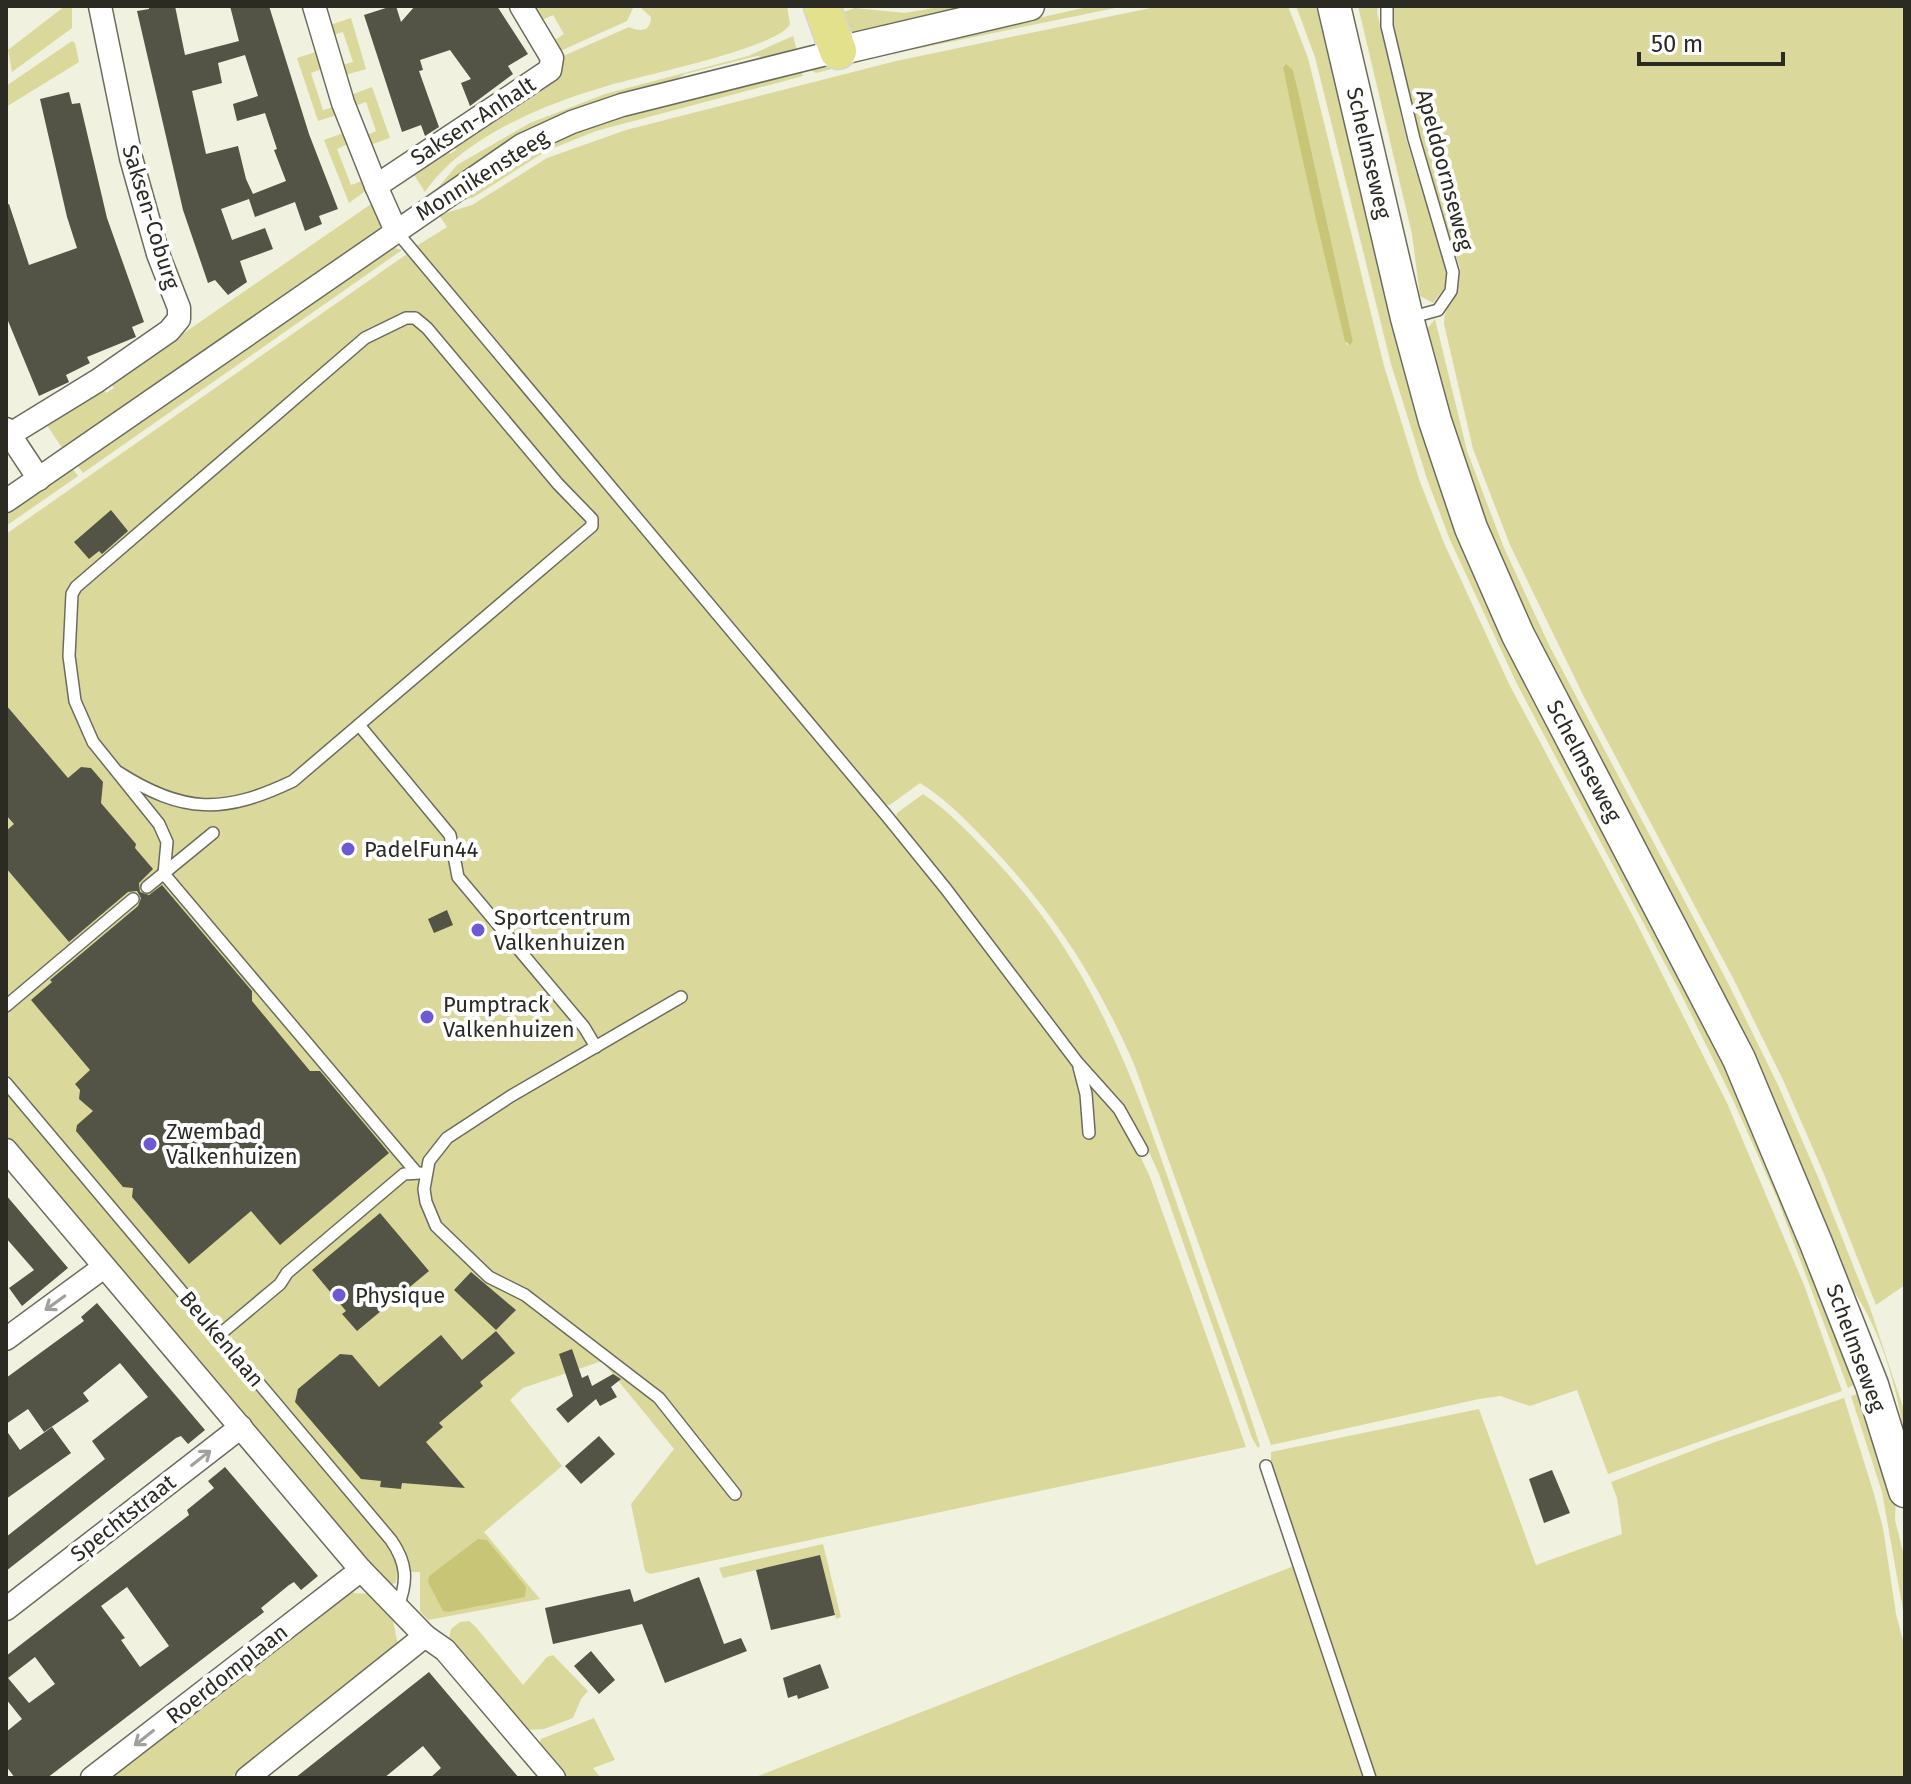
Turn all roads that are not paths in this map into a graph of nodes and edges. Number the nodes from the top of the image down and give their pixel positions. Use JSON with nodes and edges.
{"nodes":[{"id":1,"x":100,"y":6,"type":"edge"},
{"id":2,"x":314,"y":6,"type":"edge"},
{"id":3,"x":521,"y":6,"type":"edge"},
{"id":4,"x":822,"y":6,"type":"edge"},
{"id":5,"x":1030,"y":6,"type":"edge"},
{"id":6,"x":1334,"y":6,"type":"edge"},
{"id":7,"x":1387,"y":6,"type":"edge"},
{"id":8,"x":838,"y":51,"type":"junction"},
{"id":9,"x":376,"y":186,"type":"junction"},
{"id":10,"x":396,"y":231,"type":"junction"},
{"id":11,"x":1407,"y":318,"type":"junction"},
{"id":12,"x":7,"y":432,"type":"edge"},
{"id":13,"x":39,"y":479,"type":"junction"},
{"id":14,"x":6,"y":501,"type":"edge"},
{"id":15,"x":359,"y":725,"type":"junction"},
{"id":16,"x":118,"y":772,"type":"junction"},
{"id":17,"x":213,"y":833,"type":"dead end"},
{"id":18,"x":164,"y":874,"type":"junction"},
{"id":19,"x":147,"y":887,"type":"dead end"},
{"id":20,"x":133,"y":899,"type":"dead end"},
{"id":21,"x":681,"y":997,"type":"dead end"},
{"id":22,"x":6,"y":1006,"type":"edge"},
{"id":23,"x":596,"y":1047,"type":"junction"},
{"id":24,"x":1077,"y":1062,"type":"junction"},
{"id":25,"x":6,"y":1083,"type":"edge"},
{"id":26,"x":1089,"y":1133,"type":"dead end"},
{"id":27,"x":6,"y":1150,"type":"edge"},
{"id":28,"x":1142,"y":1150,"type":"dead end"},
{"id":29,"x":420,"y":1173,"type":"junction"},
{"id":30,"x":104,"y":1267,"type":"junction"},
{"id":31,"x":219,"y":1335,"type":"junction"},
{"id":32,"x":6,"y":1339,"type":"edge"},
{"id":33,"x":241,"y":1427,"type":"junction"},
{"id":34,"x":1266,"y":1466,"type":"dead end"},
{"id":35,"x":1905,"y":1491,"type":"edge"},
{"id":36,"x":735,"y":1494,"type":"dead end"},
{"id":37,"x":361,"y":1570,"type":"junction"},
{"id":38,"x":398,"y":1606,"type":"junction"},
{"id":39,"x":6,"y":1609,"type":"edge"},
{"id":40,"x":425,"y":1636,"type":"junction"},
{"id":41,"x":92,"y":1778,"type":"edge"},
{"id":42,"x":247,"y":1778,"type":"edge"},
{"id":43,"x":554,"y":1778,"type":"edge"},
{"id":44,"x":1370,"y":1778,"type":"edge"}],
"edges":[{"from":1,"to":12,"type":"street","name":"Saksen-Coburg"},
{"from":2,"to":9,"type":"street"},
{"from":3,"to":9,"type":"street","name":"Saksen-Anhalt"},
{"from":4,"to":8,"type":"main road"},
{"from":5,"to":8,"type":"street","name":"Monnikensteeg"},
{"from":6,"to":11,"type":"main road","name":"Schelmseweg"},
{"from":7,"to":11,"type":"lane","name":"Apeldoornseweg"},
{"from":8,"to":10,"type":"street","name":"Monnikensteeg"},
{"from":9,"to":10,"type":"street"},
{"from":10,"to":13,"type":"street","name":"Monnikensteeg"},
{"from":10,"to":24,"type":"lane"},
{"from":11,"to":35,"type":"main road","name":"Schelmseweg"},
{"from":12,"to":13,"type":"street","name":"Saksen-Coburg"},
{"from":13,"to":14,"type":"street","name":"Monnikensteeg"},
{"from":15,"to":16,"type":"lane"},
{"from":15,"to":16,"type":"lane"},
{"from":15,"to":23,"type":"lane"},
{"from":16,"to":18,"type":"lane"},
{"from":17,"to":18,"type":"lane"},
{"from":18,"to":19,"type":"lane"},
{"from":18,"to":29,"type":"lane"},
{"from":20,"to":22,"type":"lane"},
{"from":21,"to":23,"type":"lane"},
{"from":23,"to":29,"type":"lane"},
{"from":24,"to":26,"type":"lane"},
{"from":24,"to":28,"type":"lane"},
{"from":25,"to":31,"type":"lane","name":"Beukenlaan"},
{"from":27,"to":30,"type":"street","name":"Beukenlaan"},
{"from":29,"to":31,"type":"lane"},
{"from":29,"to":36,"type":"lane"},
{"from":30,"to":32,"type":"street","one_way":true},
{"from":30,"to":33,"type":"street","name":"Beukenlaan"},
{"from":31,"to":38,"type":"lane","name":"Beukenlaan"},
{"from":33,"to":37,"type":"street","name":"Beukenlaan"},
{"from":39,"to":33,"type":"street","name":"Spechtstraat","one_way":true},
{"from":34,"to":44,"type":"lane"},
{"from":37,"to":38,"type":"street","name":"Beukenlaan"},
{"from":37,"to":41,"type":"street","name":"Roerdomplaan","one_way":true},
{"from":38,"to":40,"type":"street","name":"Beukenlaan"},
{"from":40,"to":42,"type":"street"},
{"from":40,"to":43,"type":"street","name":"Beukenlaan"}]}
